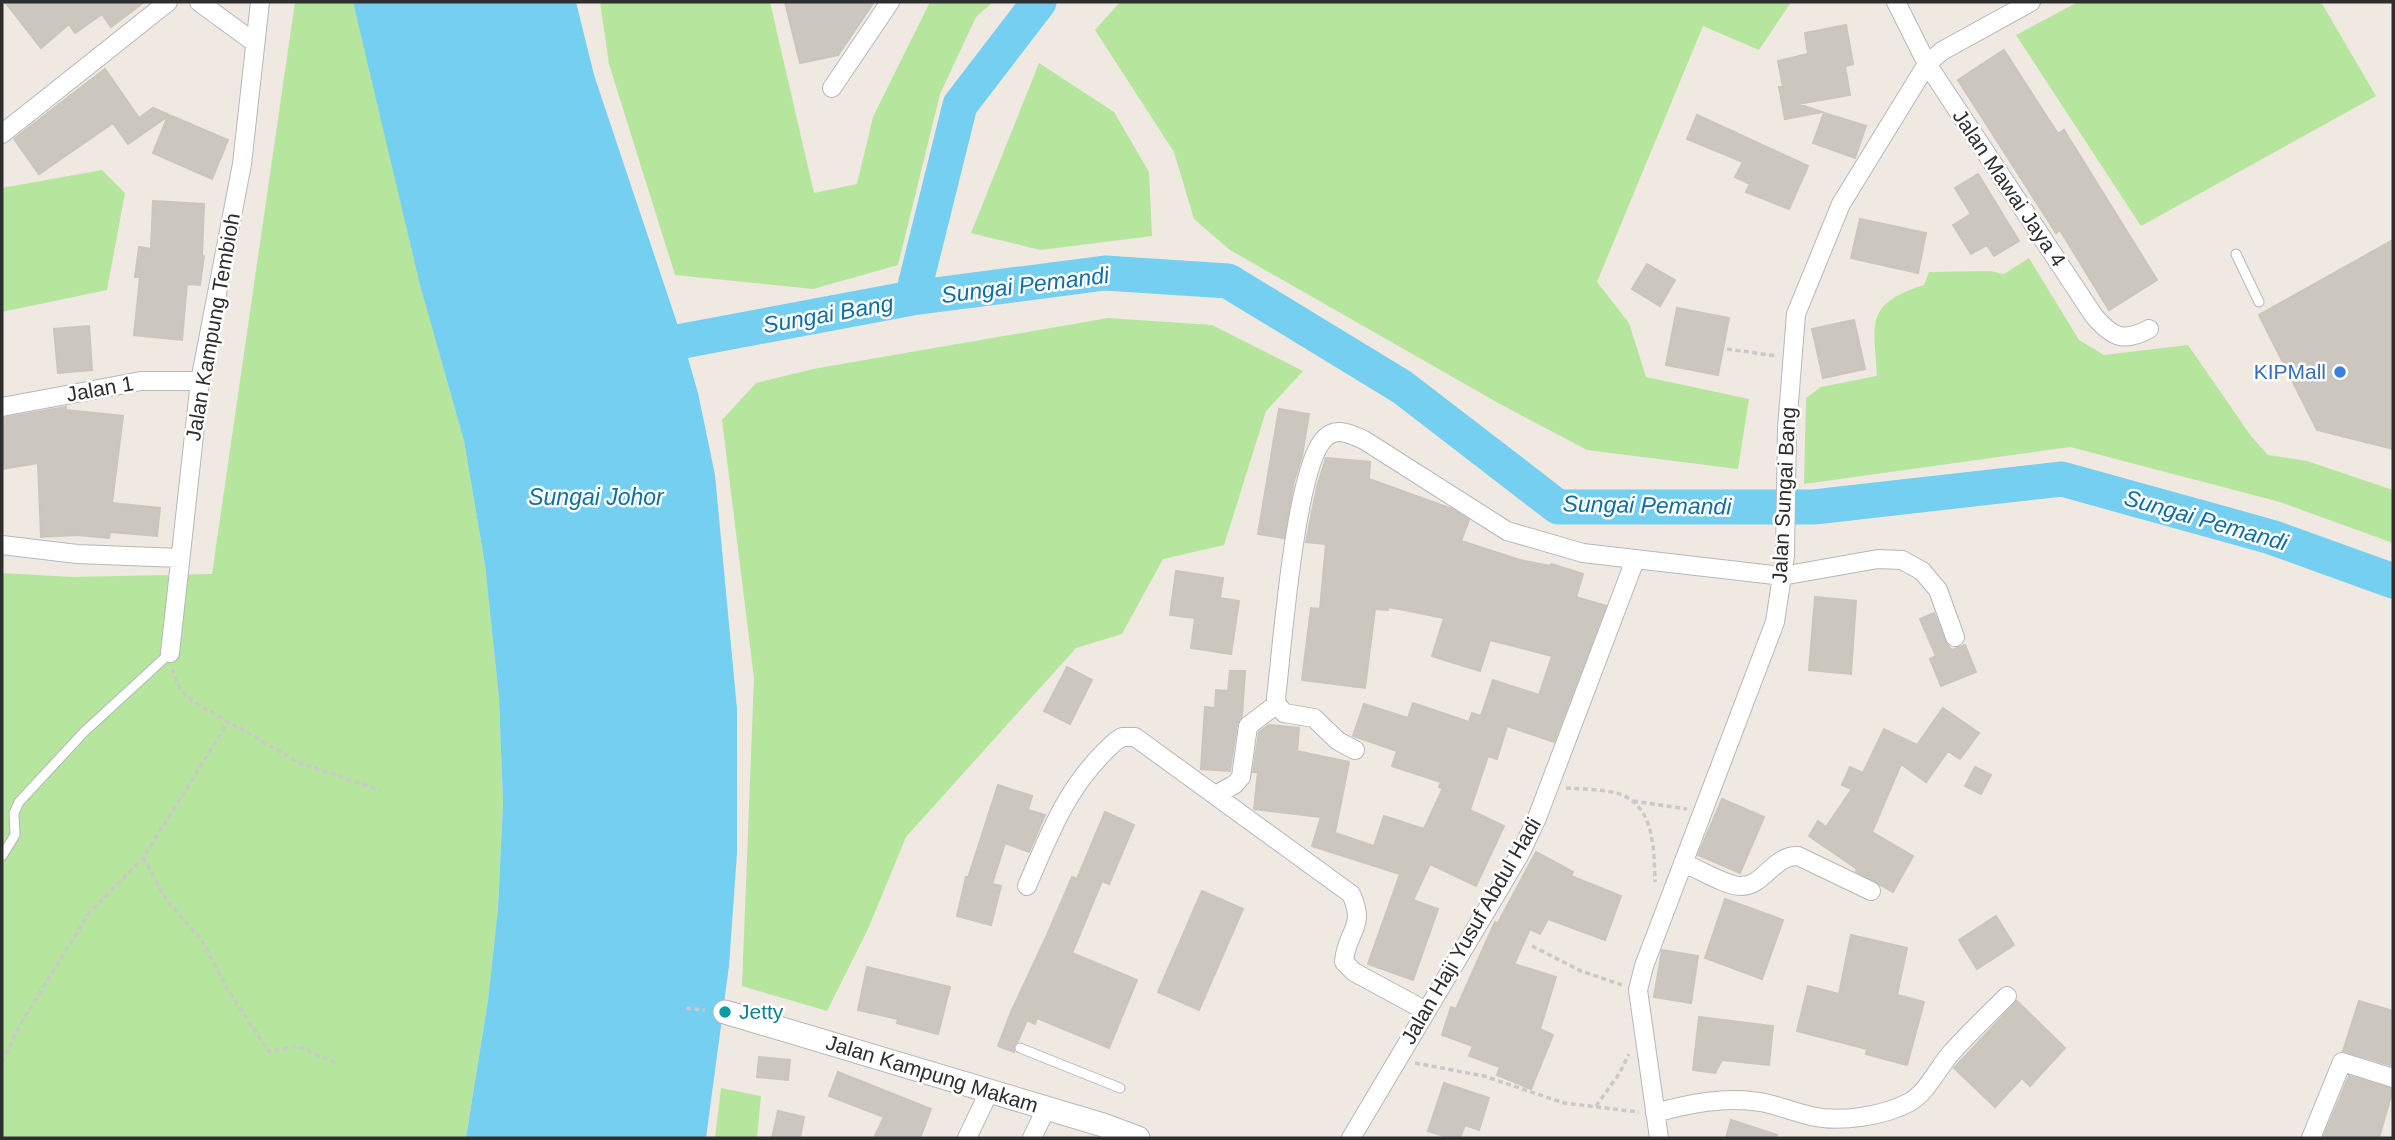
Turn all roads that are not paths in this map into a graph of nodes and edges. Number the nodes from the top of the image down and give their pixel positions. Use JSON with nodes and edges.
{"nodes":[{"id":1,"x":168,"y":2,"type":"edge"},
{"id":2,"x":199,"y":2,"type":"edge"},
{"id":3,"x":260,"y":2,"type":"edge"},
{"id":4,"x":890,"y":2,"type":"edge"},
{"id":5,"x":1896,"y":2,"type":"edge"},
{"id":6,"x":2031,"y":2,"type":"edge"},
{"id":7,"x":255,"y":43,"type":"junction"},
{"id":8,"x":1927,"y":64,"type":"junction"},
{"id":9,"x":832,"y":88,"type":"dead end"},
{"id":10,"x":2,"y":134,"type":"edge"},
{"id":11,"x":2236,"y":254,"type":"dead end"},
{"id":12,"x":2259,"y":302,"type":"dead end"},
{"id":13,"x":2148,"y":329,"type":"dead end"},
{"id":14,"x":200,"y":381,"type":"junction"},
{"id":15,"x":2,"y":407,"type":"edge"},
{"id":16,"x":2,"y":545,"type":"edge"},
{"id":17,"x":180,"y":558,"type":"junction"},
{"id":18,"x":1635,"y":560,"type":"junction"},
{"id":19,"x":1782,"y":576,"type":"junction"},
{"id":20,"x":1955,"y":637,"type":"dead end"},
{"id":21,"x":170,"y":653,"type":"joint"},
{"id":22,"x":1277,"y":704,"type":"junction"},
{"id":23,"x":1355,"y":750,"type":"dead end"},
{"id":24,"x":1216,"y":795,"type":"junction"},
{"id":25,"x":2,"y":856,"type":"edge"},
{"id":26,"x":1683,"y":863,"type":"junction"},
{"id":27,"x":1027,"y":886,"type":"dead end"},
{"id":28,"x":1871,"y":891,"type":"dead end"},
{"id":29,"x":2007,"y":996,"type":"dead end"},
{"id":30,"x":1426,"y":1011,"type":"junction"},
{"id":31,"x":725,"y":1012,"type":"dead end"},
{"id":32,"x":1020,"y":1048,"type":"dead end"},
{"id":33,"x":2393,"y":1077,"type":"edge"},
{"id":34,"x":1120,"y":1088,"type":"dead end"},
{"id":35,"x":989,"y":1092,"type":"junction"},
{"id":36,"x":1046,"y":1109,"type":"junction"},
{"id":37,"x":1655,"y":1114,"type":"junction"},
{"id":38,"x":967,"y":1138,"type":"edge"},
{"id":39,"x":1032,"y":1138,"type":"edge"},
{"id":40,"x":1138,"y":1138,"type":"edge"},
{"id":41,"x":1351,"y":1138,"type":"edge"},
{"id":42,"x":1659,"y":1138,"type":"edge"},
{"id":43,"x":2311,"y":1138,"type":"edge"}],
"edges":[{"from":1,"to":10,"type":"street"},
{"from":2,"to":7,"type":"street"},
{"from":3,"to":7,"type":"street","name":"Jalan Kampung Tembioh"},
{"from":4,"to":9,"type":"street"},
{"from":5,"to":8,"type":"street","name":"Jalan Mawai Jaya 4"},
{"from":6,"to":8,"type":"street","name":"Jalan Sungai Bang"},
{"from":7,"to":14,"type":"street","name":"Jalan Kampung Tembioh"},
{"from":8,"to":13,"type":"street","name":"Jalan Mawai Jaya 4"},
{"from":8,"to":19,"type":"street","name":"Jalan Sungai Bang"},
{"from":11,"to":12,"type":"lane"},
{"from":14,"to":15,"type":"street","name":"Jalan 1"},
{"from":14,"to":17,"type":"street","name":"Jalan Kampung Tembioh"},
{"from":16,"to":17,"type":"street"},
{"from":17,"to":21,"type":"street","name":"Jalan Kampung Tembioh"},
{"from":18,"to":19,"type":"street"},
{"from":18,"to":22,"type":"street"},
{"from":18,"to":30,"type":"street","name":"Jalan Haji Yusuf Abdul Hadi"},
{"from":19,"to":20,"type":"street"},
{"from":19,"to":26,"type":"street","name":"Jalan Sungai Bang"},
{"from":21,"to":25,"type":"lane"},
{"from":22,"to":23,"type":"street"},
{"from":22,"to":24,"type":"street"},
{"from":24,"to":27,"type":"street"},
{"from":24,"to":30,"type":"street"},
{"from":26,"to":28,"type":"street"},
{"from":26,"to":37,"type":"street","name":"Jalan Sungai Bang"},
{"from":29,"to":37,"type":"street"},
{"from":30,"to":41,"type":"street","name":"Jalan Haji Yusuf Abdul Hadi"},
{"from":31,"to":35,"type":"street","name":"Jalan Kampung Makam"},
{"from":32,"to":34,"type":"lane"},
{"from":33,"to":43,"type":"street"},
{"from":35,"to":36,"type":"street","name":"Jalan Kampung Makam"},
{"from":35,"to":38,"type":"street"},
{"from":36,"to":39,"type":"street"},
{"from":36,"to":40,"type":"street","name":"Jalan Kampung Makam"},
{"from":37,"to":42,"type":"street","name":"Jalan Sungai Bang"}]}
